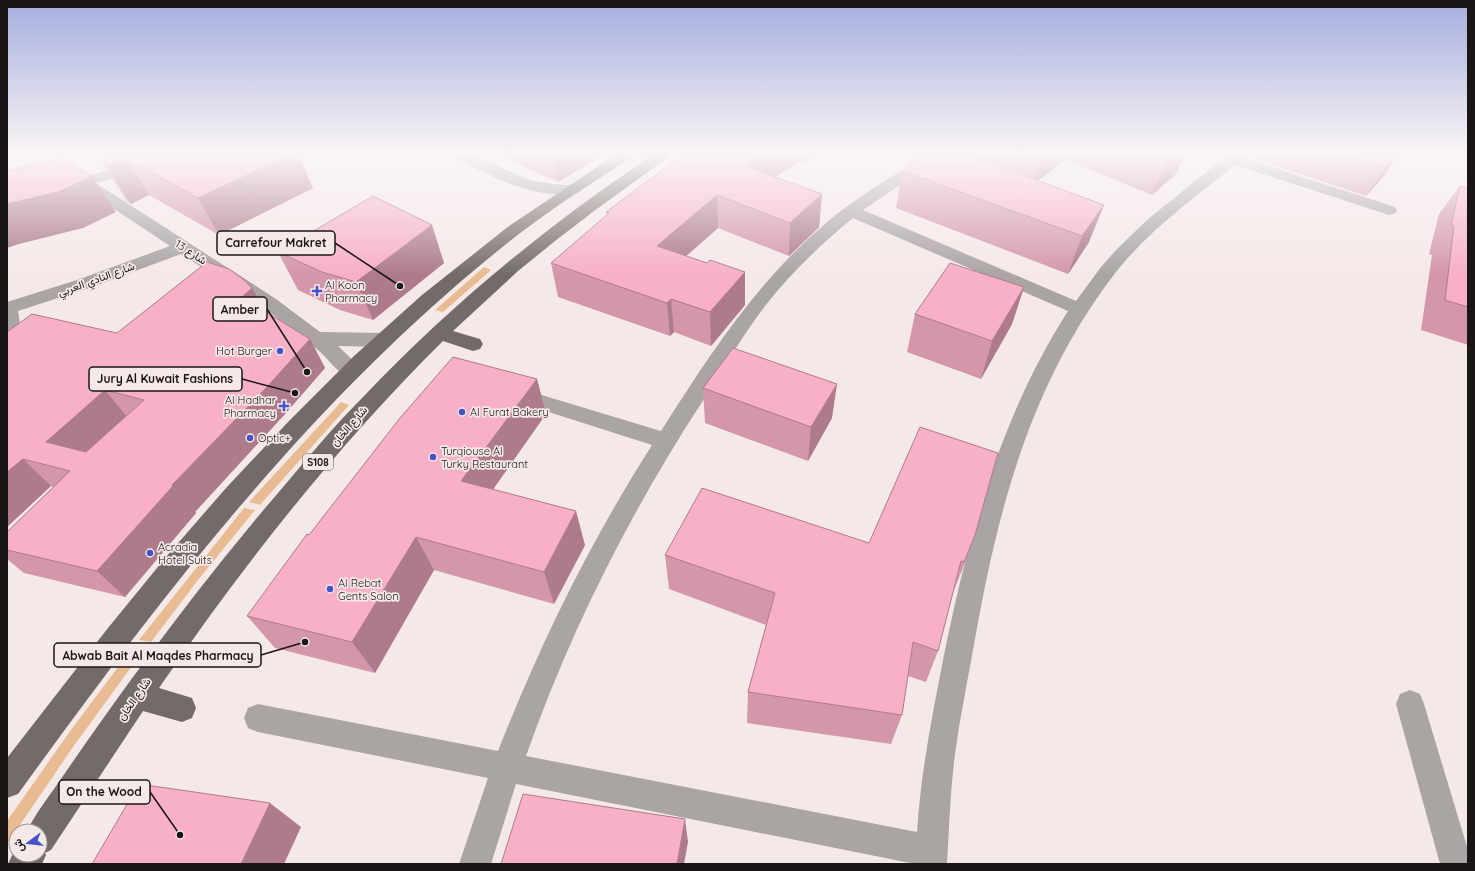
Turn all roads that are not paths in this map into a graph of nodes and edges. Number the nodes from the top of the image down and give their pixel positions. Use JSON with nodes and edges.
{"nodes":[{"id":1,"x":102,"y":194,"type":"edge"},
{"id":2,"x":567,"y":194,"type":"edge"},
{"id":3,"x":607,"y":194,"type":"edge"},
{"id":4,"x":875,"y":194,"type":"edge"},
{"id":5,"x":1189,"y":194,"type":"edge"},
{"id":6,"x":1343,"y":194,"type":"edge"},
{"id":7,"x":603,"y":196,"type":"junction"},
{"id":8,"x":624,"y":204,"type":"edge"},
{"id":9,"x":543,"y":209,"type":"junction"},
{"id":10,"x":1389,"y":210,"type":"dead end"},
{"id":11,"x":851,"y":211,"type":"junction"},
{"id":12,"x":183,"y":247,"type":"junction"},
{"id":13,"x":510,"y":269,"type":"junction"},
{"id":14,"x":8,"y":308,"type":"edge"},
{"id":15,"x":1079,"y":309,"type":"junction"},
{"id":16,"x":440,"y":333,"type":"junction"},
{"id":17,"x":316,"y":338,"type":"junction"},
{"id":18,"x":384,"y":340,"type":"junction"},
{"id":19,"x":473,"y":344,"type":"dead end"},
{"id":20,"x":7,"y":351,"type":"edge"},
{"id":21,"x":352,"y":371,"type":"junction"},
{"id":22,"x":498,"y":388,"type":"edge"},
{"id":23,"x":666,"y":441,"type":"junction"},
{"id":24,"x":136,"y":695,"type":"junction"},
{"id":25,"x":1410,"y":704,"type":"dead end"},
{"id":26,"x":182,"y":708,"type":"dead end"},
{"id":27,"x":258,"y":718,"type":"dead end"},
{"id":28,"x":507,"y":767,"type":"junction"},
{"id":29,"x":7,"y":783,"type":"edge"},
{"id":30,"x":48,"y":827,"type":"edge"},
{"id":31,"x":931,"y":857,"type":"edge"},
{"id":32,"x":475,"y":864,"type":"edge"},
{"id":33,"x":1456,"y":864,"type":"edge"}],
"edges":[{"from":1,"to":12,"type":"street","name":"شارع 13"},
{"from":2,"to":9,"type":"main road"},
{"from":3,"to":7,"type":"main road","name":"شارع الخان","number":"S108"},
{"from":4,"to":11,"type":"street"},
{"from":5,"to":15,"type":"street"},
{"from":6,"to":10,"type":"street"},
{"from":7,"to":8,"type":"main road"},
{"from":7,"to":13,"type":"main road","name":"شارع الخان","number":"S108"},
{"from":9,"to":13,"type":"main road"},
{"from":9,"to":18,"type":"main road"},
{"from":11,"to":15,"type":"street"},
{"from":11,"to":23,"type":"street"},
{"from":12,"to":14,"type":"street","name":"شارع النادي العربي"},
{"from":12,"to":17,"type":"street","name":"شارع 13"},
{"from":13,"to":16,"type":"main road","name":"شارع الخان","number":"S108"},
{"from":14,"to":20,"type":"street","name":"شارع النادي العربي"},
{"from":15,"to":31,"type":"street"},
{"from":16,"to":19,"type":"main road"},
{"from":16,"to":24,"type":"main road","name":"شارع الخان","number":"S108"},
{"from":17,"to":18,"type":"street"},
{"from":17,"to":21,"type":"street","name":"شارع 13"},
{"from":18,"to":21,"type":"main road"},
{"from":21,"to":29,"type":"main road"},
{"from":22,"to":23,"type":"street"},
{"from":23,"to":28,"type":"street"},
{"from":24,"to":26,"type":"main road"},
{"from":24,"to":30,"type":"main road","name":"شارع الخان","number":"S108"},
{"from":25,"to":33,"type":"street"},
{"from":27,"to":28,"type":"street"},
{"from":28,"to":31,"type":"street"},
{"from":28,"to":32,"type":"street"}]}
